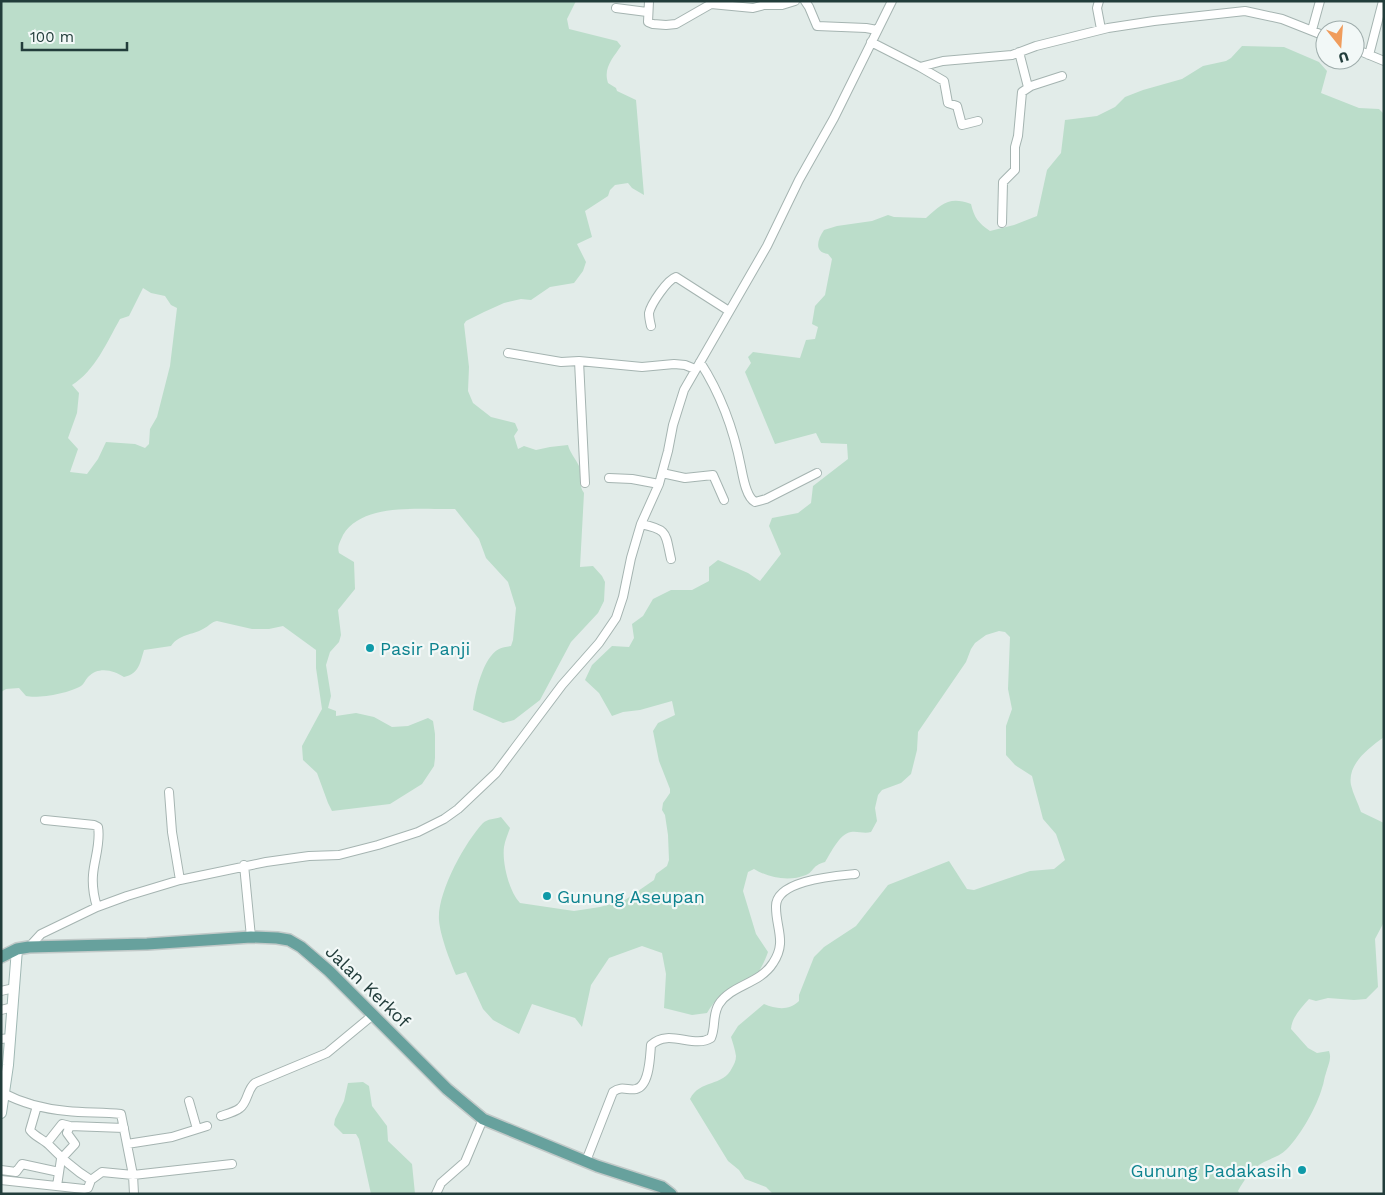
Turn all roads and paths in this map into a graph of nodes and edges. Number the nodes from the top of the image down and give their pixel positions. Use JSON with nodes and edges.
{"nodes":[{"id":1,"x":649,"y":1,"type":"edge"},
{"id":2,"x":795,"y":1,"type":"edge"},
{"id":3,"x":804,"y":1,"type":"edge"},
{"id":4,"x":892,"y":1,"type":"edge"},
{"id":5,"x":1099,"y":1,"type":"edge"},
{"id":6,"x":1320,"y":1,"type":"edge"},
{"id":7,"x":1383,"y":1,"type":"edge"},
{"id":8,"x":710,"y":3,"type":"edge"},
{"id":9,"x":764,"y":3,"type":"edge"},
{"id":10,"x":616,"y":8,"type":"dead end"},
{"id":11,"x":647,"y":12,"type":"junction"},
{"id":12,"x":1101,"y":29,"type":"junction"},
{"id":13,"x":877,"y":30,"type":"junction"},
{"id":14,"x":1312,"y":30,"type":"junction"},
{"id":15,"x":1315,"y":31,"type":"edge"},
{"id":16,"x":871,"y":42,"type":"junction"},
{"id":17,"x":1019,"y":52,"type":"junction"},
{"id":18,"x":1365,"y":53,"type":"edge"},
{"id":19,"x":1369,"y":55,"type":"junction"},
{"id":20,"x":1384,"y":61,"type":"edge"},
{"id":21,"x":920,"y":67,"type":"junction"},
{"id":22,"x":1062,"y":76,"type":"dead end"},
{"id":23,"x":1028,"y":87,"type":"junction"},
{"id":24,"x":978,"y":121,"type":"dead end"},
{"id":25,"x":1002,"y":223,"type":"dead end"},
{"id":26,"x":729,"y":311,"type":"junction"},
{"id":27,"x":651,"y":326,"type":"dead end"},
{"id":28,"x":508,"y":353,"type":"dead end"},
{"id":29,"x":580,"y":361,"type":"junction"},
{"id":30,"x":698,"y":366,"type":"junction"},
{"id":31,"x":817,"y":472,"type":"dead end"},
{"id":32,"x":662,"y":473,"type":"junction"},
{"id":33,"x":609,"y":478,"type":"dead end"},
{"id":34,"x":586,"y":483,"type":"dead end"},
{"id":35,"x":659,"y":484,"type":"junction"},
{"id":36,"x":724,"y":500,"type":"dead end"},
{"id":37,"x":641,"y":524,"type":"junction"},
{"id":38,"x":671,"y":559,"type":"dead end"},
{"id":39,"x":169,"y":792,"type":"dead end"},
{"id":40,"x":45,"y":820,"type":"dead end"},
{"id":41,"x":244,"y":865,"type":"junction"},
{"id":42,"x":855,"y":874,"type":"dead end"},
{"id":43,"x":180,"y":880,"type":"junction"},
{"id":44,"x":97,"y":907,"type":"junction"},
{"id":45,"x":252,"y":937,"type":"junction"},
{"id":46,"x":30,"y":947,"type":"junction"},
{"id":47,"x":17,"y":950,"type":"junction"},
{"id":48,"x":1,"y":957,"type":"edge"},
{"id":49,"x":14,"y":988,"type":"junction"},
{"id":50,"x":1,"y":991,"type":"edge"},
{"id":51,"x":13,"y":1007,"type":"junction"},
{"id":52,"x":1,"y":1010,"type":"edge"},
{"id":53,"x":373,"y":1015,"type":"junction"},
{"id":54,"x":5,"y":1039,"type":"edge"},
{"id":55,"x":5,"y":1066,"type":"edge"},
{"id":56,"x":3,"y":1090,"type":"edge"},
{"id":57,"x":189,"y":1101,"type":"dead end"},
{"id":58,"x":37,"y":1106,"type":"junction"},
{"id":59,"x":1,"y":1111,"type":"edge"},
{"id":60,"x":66,"y":1112,"type":"junction"},
{"id":61,"x":221,"y":1116,"type":"dead end"},
{"id":62,"x":483,"y":1119,"type":"junction"},
{"id":63,"x":62,"y":1124,"type":"junction"},
{"id":64,"x":70,"y":1126,"type":"junction"},
{"id":65,"x":207,"y":1126,"type":"dead end"},
{"id":66,"x":124,"y":1128,"type":"junction"},
{"id":67,"x":196,"y":1129,"type":"junction"},
{"id":68,"x":47,"y":1144,"type":"junction"},
{"id":69,"x":127,"y":1144,"type":"junction"},
{"id":70,"x":62,"y":1159,"type":"junction"},
{"id":71,"x":586,"y":1161,"type":"junction"},
{"id":72,"x":232,"y":1164,"type":"dead end"},
{"id":73,"x":1,"y":1170,"type":"edge"},
{"id":74,"x":59,"y":1172,"type":"junction"},
{"id":75,"x":133,"y":1175,"type":"junction"},
{"id":76,"x":1,"y":1180,"type":"edge"},
{"id":77,"x":91,"y":1180,"type":"junction"},
{"id":78,"x":57,"y":1186,"type":"junction"},
{"id":79,"x":134,"y":1194,"type":"edge"},
{"id":80,"x":436,"y":1194,"type":"edge"},
{"id":81,"x":671,"y":1194,"type":"edge"}],
"edges":[{"from":1,"to":11,"type":"street"},
{"from":2,"to":9,"type":"street"},
{"from":3,"to":13,"type":"street"},
{"from":4,"to":13,"type":"street"},
{"from":5,"to":12,"type":"street"},
{"from":6,"to":14,"type":"street"},
{"from":7,"to":19,"type":"street"},
{"from":8,"to":9,"type":"street"},
{"from":8,"to":11,"type":"street"},
{"from":10,"to":11,"type":"street"},
{"from":12,"to":14,"type":"street"},
{"from":12,"to":17,"type":"street"},
{"from":13,"to":16,"type":"street"},
{"from":14,"to":15,"type":"street"},
{"from":16,"to":21,"type":"street"},
{"from":16,"to":26,"type":"street"},
{"from":17,"to":21,"type":"street"},
{"from":17,"to":23,"type":"street"},
{"from":18,"to":19,"type":"street"},
{"from":19,"to":20,"type":"street"},
{"from":21,"to":24,"type":"street"},
{"from":22,"to":23,"type":"street"},
{"from":23,"to":25,"type":"street"},
{"from":26,"to":27,"type":"street"},
{"from":26,"to":30,"type":"street"},
{"from":28,"to":29,"type":"street"},
{"from":29,"to":30,"type":"street"},
{"from":29,"to":34,"type":"street"},
{"from":30,"to":31,"type":"street"},
{"from":30,"to":32,"type":"street"},
{"from":32,"to":35,"type":"street"},
{"from":32,"to":36,"type":"street"},
{"from":33,"to":35,"type":"street"},
{"from":35,"to":37,"type":"street"},
{"from":37,"to":38,"type":"street"},
{"from":37,"to":41,"type":"street"},
{"from":39,"to":43,"type":"street"},
{"from":40,"to":44,"type":"street"},
{"from":41,"to":43,"type":"street"},
{"from":41,"to":45,"type":"street"},
{"from":42,"to":71,"type":"street"},
{"from":43,"to":44,"type":"street"},
{"from":44,"to":46,"type":"street"},
{"from":45,"to":46,"type":"main road","name":"Jalan Kerkof"},
{"from":45,"to":53,"type":"main road","name":"Jalan Kerkof"},
{"from":46,"to":47,"type":"main road","name":"Jalan Kerkof"},
{"from":47,"to":48,"type":"main road","name":"Jalan Kerkof"},
{"from":47,"to":49,"type":"street"},
{"from":49,"to":50,"type":"street"},
{"from":49,"to":51,"type":"street"},
{"from":51,"to":52,"type":"street"},
{"from":51,"to":54,"type":"street"},
{"from":53,"to":61,"type":"street"},
{"from":53,"to":62,"type":"main road","name":"Jalan Kerkof"},
{"from":54,"to":55,"type":"street"},
{"from":55,"to":56,"type":"street"},
{"from":56,"to":58,"type":"street"},
{"from":56,"to":59,"type":"street"},
{"from":57,"to":67,"type":"street"},
{"from":58,"to":60,"type":"street"},
{"from":58,"to":68,"type":"street"},
{"from":60,"to":63,"type":"street"},
{"from":60,"to":66,"type":"street"},
{"from":62,"to":71,"type":"main road","name":"Jalan Kerkof"},
{"from":62,"to":80,"type":"street"},
{"from":63,"to":64,"type":"street"},
{"from":63,"to":68,"type":"street"},
{"from":64,"to":66,"type":"street"},
{"from":64,"to":70,"type":"street"},
{"from":65,"to":67,"type":"street"},
{"from":66,"to":69,"type":"street"},
{"from":67,"to":69,"type":"street"},
{"from":68,"to":70,"type":"street"},
{"from":69,"to":75,"type":"street"},
{"from":70,"to":74,"type":"street"},
{"from":70,"to":77,"type":"street"},
{"from":71,"to":81,"type":"main road","name":"Jalan Kerkof"},
{"from":72,"to":75,"type":"street"},
{"from":73,"to":74,"type":"street"},
{"from":74,"to":78,"type":"street"},
{"from":75,"to":77,"type":"street"},
{"from":75,"to":79,"type":"street"},
{"from":76,"to":78,"type":"street"},
{"from":77,"to":78,"type":"street"}]}
